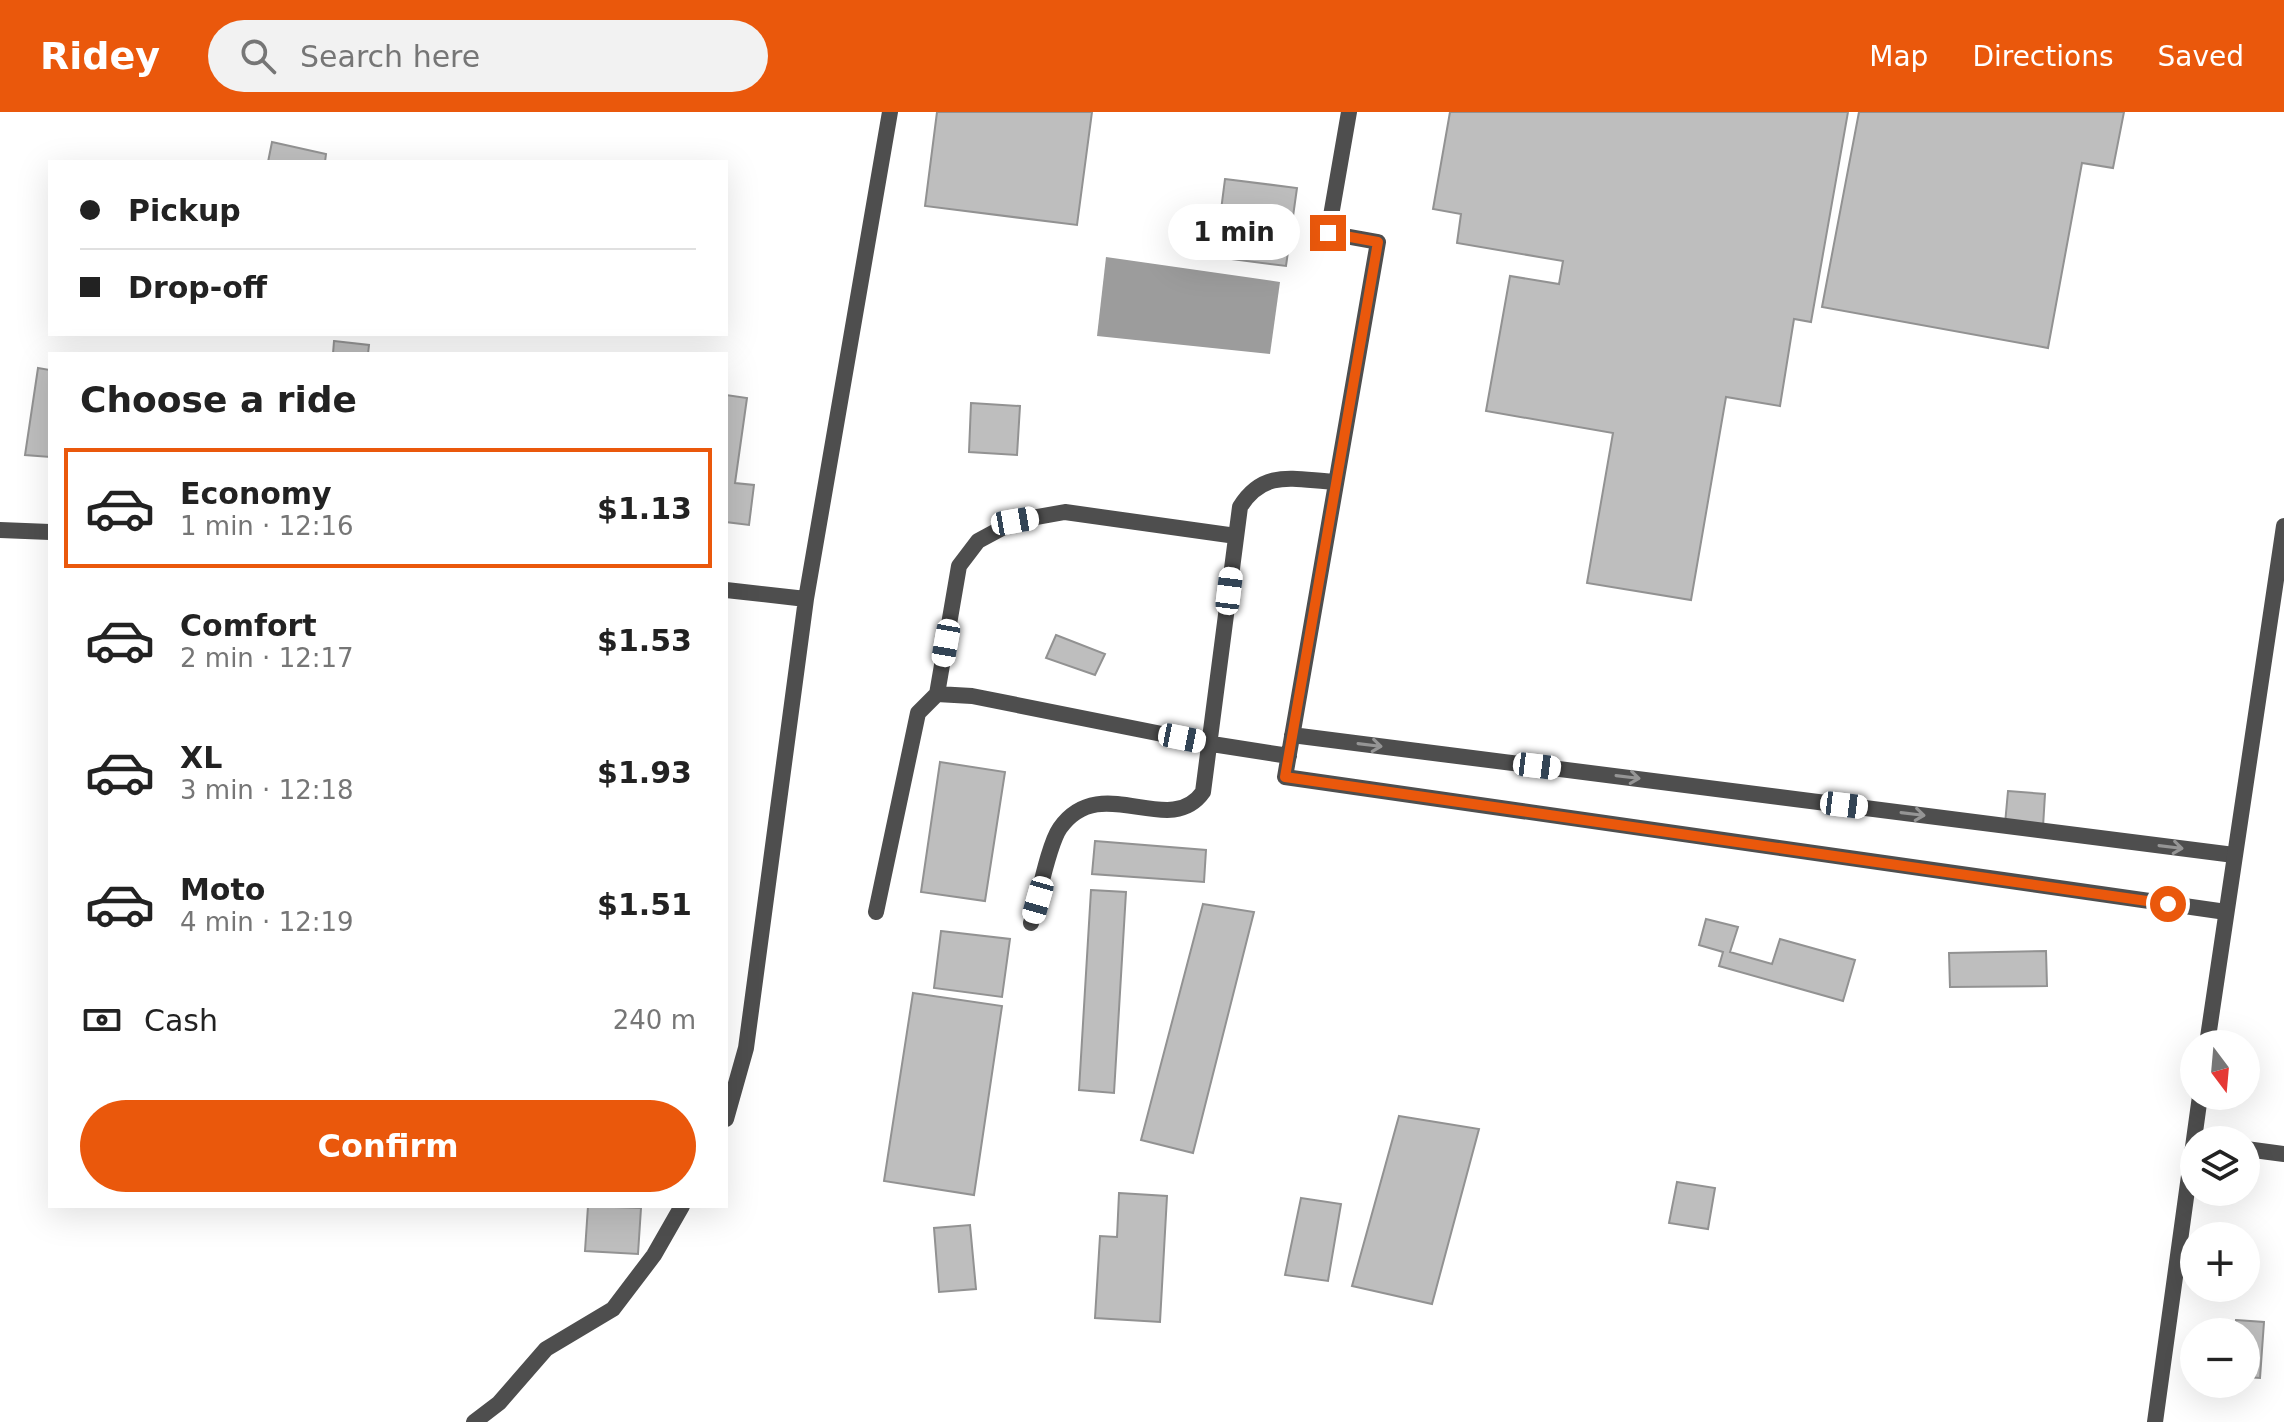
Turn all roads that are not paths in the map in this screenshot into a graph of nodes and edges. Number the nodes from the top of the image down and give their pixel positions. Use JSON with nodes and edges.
{"nodes":[{"id":1,"x":890,"y":112,"type":"edge"},
{"id":2,"x":1349,"y":112,"type":"edge"},
{"id":3,"x":1335,"y":482,"type":"junction"},
{"id":4,"x":2284,"y":526,"type":"edge"},
{"id":5,"x":0,"y":530,"type":"edge"},
{"id":6,"x":48,"y":532,"type":"edge"},
{"id":7,"x":1236,"y":536,"type":"junction"},
{"id":8,"x":728,"y":590,"type":"edge"},
{"id":9,"x":806,"y":599,"type":"junction"},
{"id":10,"x":937,"y":694,"type":"junction"},
{"id":11,"x":1292,"y":735,"type":"junction"},
{"id":12,"x":1212,"y":744,"type":"junction"},
{"id":13,"x":1289,"y":756,"type":"junction"},
{"id":14,"x":2234,"y":855,"type":"junction"},
{"id":15,"x":876,"y":912,"type":"dead end"},
{"id":16,"x":2226,"y":912,"type":"junction"},
{"id":17,"x":1031,"y":923,"type":"dead end"},
{"id":18,"x":2209,"y":1030,"type":"edge"},
{"id":19,"x":728,"y":1112,"type":"edge"},
{"id":20,"x":2260,"y":1151,"type":"edge"},
{"id":21,"x":2284,"y":1154,"type":"edge"},
{"id":22,"x":2185,"y":1206,"type":"edge"},
{"id":23,"x":681,"y":1208,"type":"edge"},
{"id":24,"x":474,"y":1422,"type":"edge"},
{"id":25,"x":2155,"y":1422,"type":"edge"}],
"edges":[{"from":1,"to":9,"type":"street"},
{"from":2,"to":3,"type":"street"},
{"from":3,"to":7,"type":"street"},
{"from":3,"to":11,"type":"street"},
{"from":4,"to":14,"type":"street"},
{"from":5,"to":6,"type":"street"},
{"from":7,"to":10,"type":"street"},
{"from":7,"to":12,"type":"street"},
{"from":8,"to":9,"type":"street"},
{"from":9,"to":19,"type":"street"},
{"from":10,"to":12,"type":"street"},
{"from":10,"to":15,"type":"street"},
{"from":11,"to":13,"type":"street"},
{"from":11,"to":14,"type":"street","one_way":true},
{"from":12,"to":13,"type":"street"},
{"from":12,"to":17,"type":"street"},
{"from":13,"to":16,"type":"street"},
{"from":14,"to":16,"type":"street"},
{"from":16,"to":18,"type":"street"},
{"from":20,"to":21,"type":"street"},
{"from":22,"to":25,"type":"street"},
{"from":23,"to":24,"type":"street"}]}
